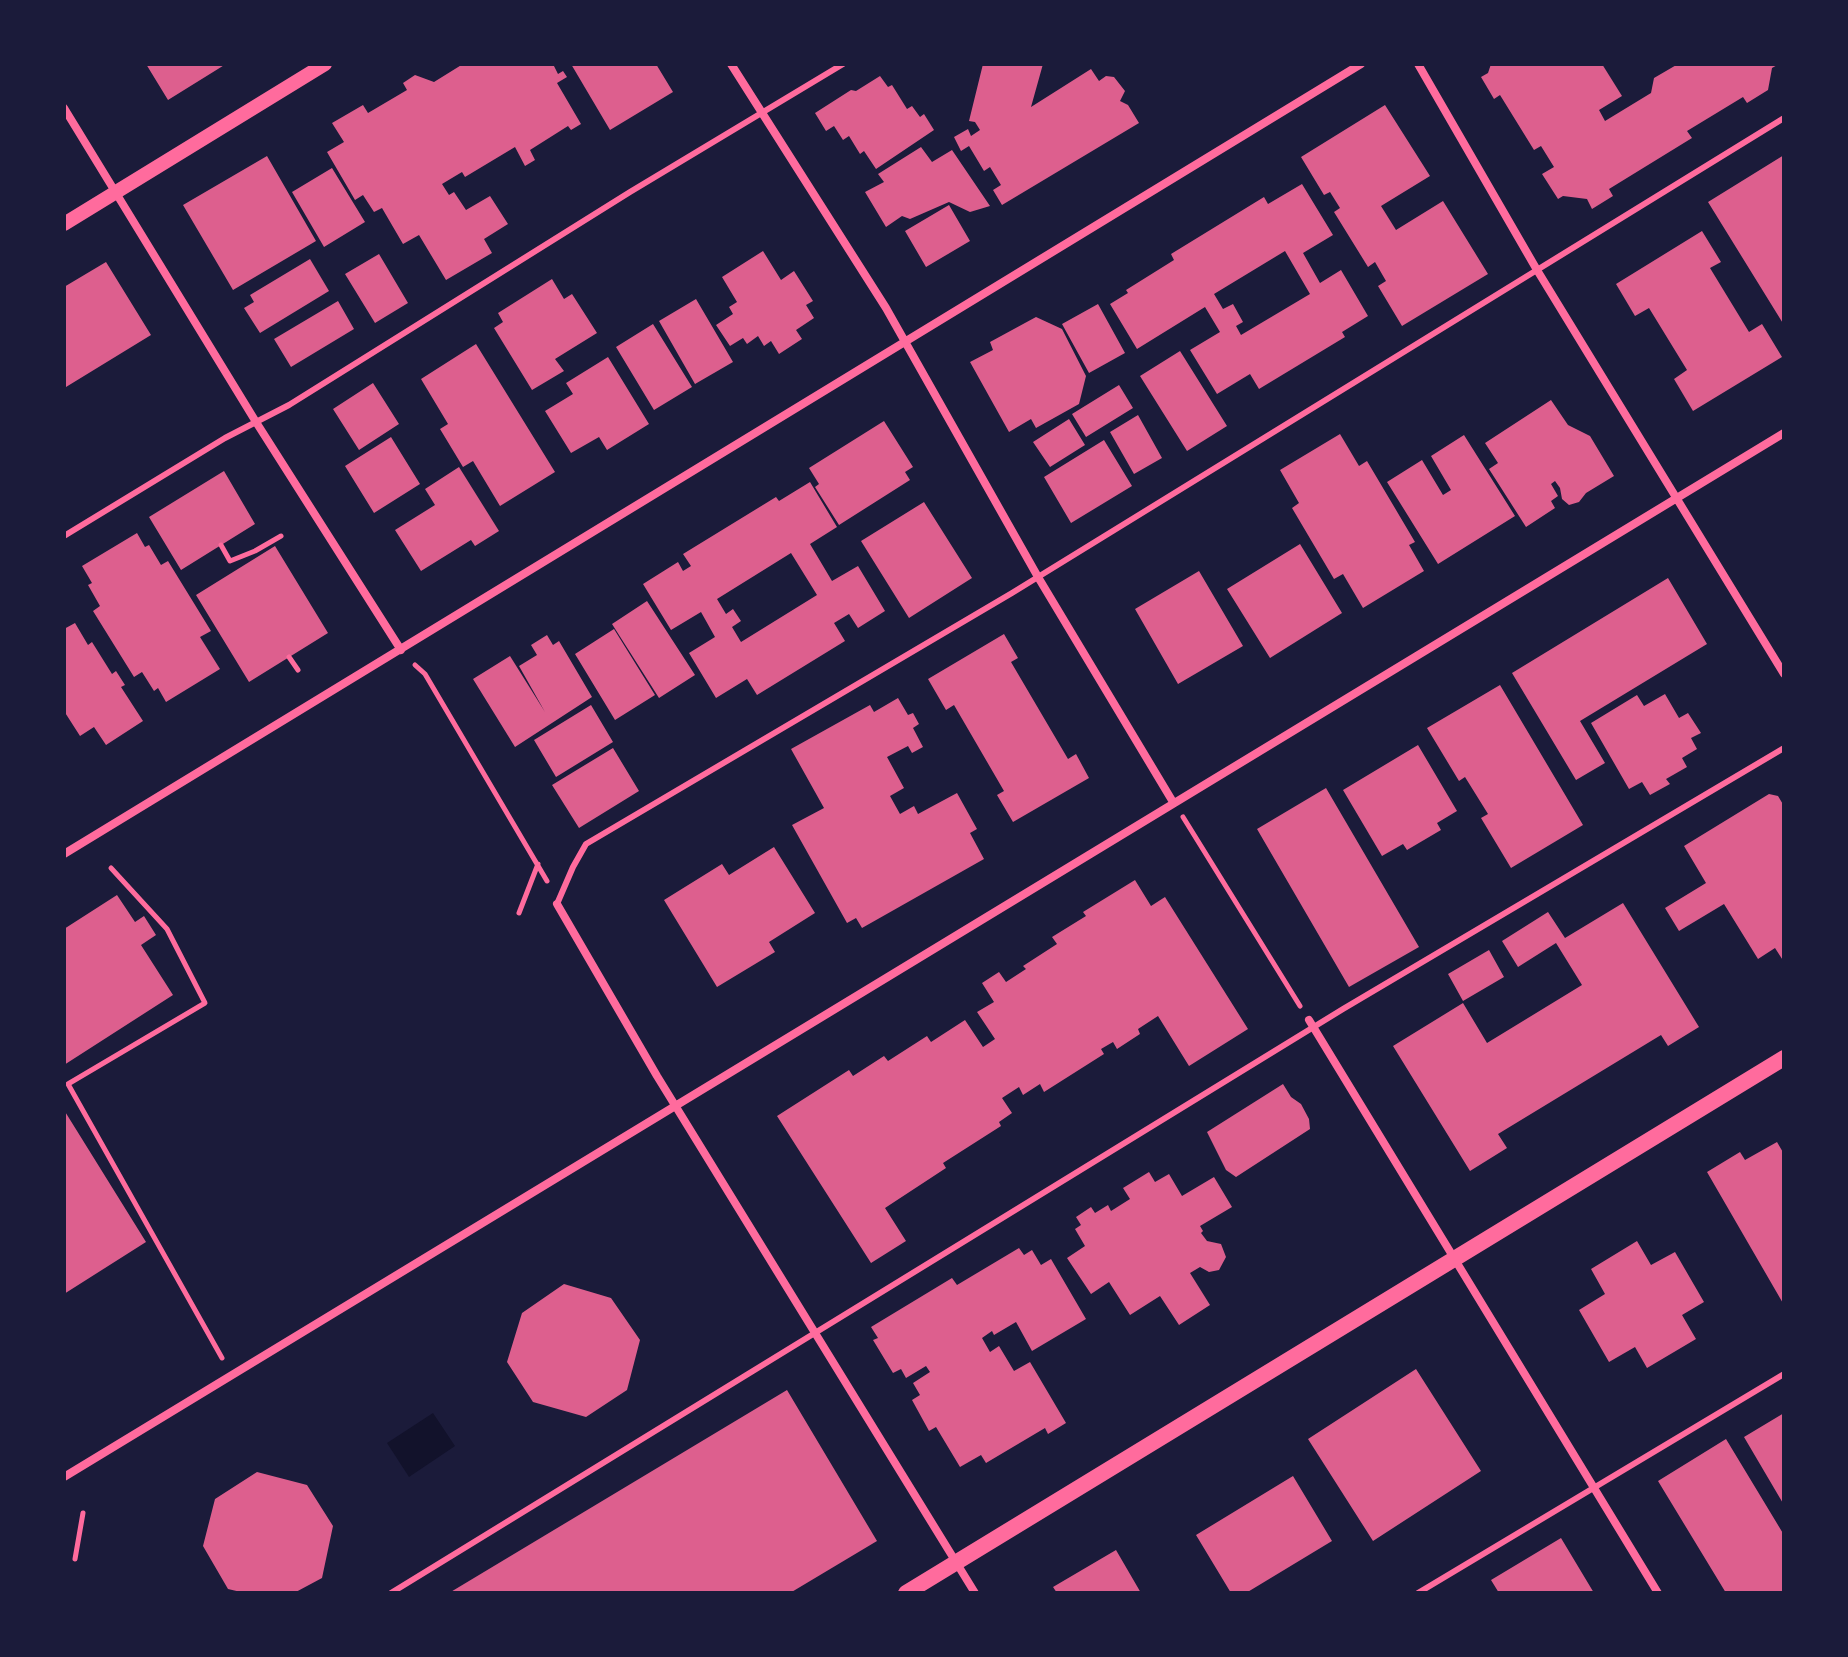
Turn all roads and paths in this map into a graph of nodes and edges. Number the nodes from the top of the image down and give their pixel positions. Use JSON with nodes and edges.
{"nodes":[{"id":1,"x":325,"y":64,"type":"edge"},
{"id":2,"x":731,"y":64,"type":"edge"},
{"id":3,"x":843,"y":64,"type":"edge"},
{"id":4,"x":1361,"y":64,"type":"edge"},
{"id":5,"x":1418,"y":64,"type":"edge"},
{"id":6,"x":64,"y":108,"type":"edge"},
{"id":7,"x":762,"y":114,"type":"junction"},
{"id":8,"x":1784,"y":118,"type":"edge"},
{"id":9,"x":115,"y":193,"type":"junction"},
{"id":10,"x":64,"y":224,"type":"edge"},
{"id":11,"x":1537,"y":270,"type":"junction"},
{"id":12,"x":905,"y":343,"type":"junction"},
{"id":13,"x":256,"y":422,"type":"junction"},
{"id":14,"x":1784,"y":433,"type":"edge"},
{"id":15,"x":1676,"y":498,"type":"junction"},
{"id":16,"x":64,"y":536,"type":"edge"},
{"id":17,"x":281,"y":536,"type":"dead end"},
{"id":18,"x":221,"y":545,"type":"dead end"},
{"id":19,"x":1038,"y":577,"type":"junction"},
{"id":20,"x":401,"y":650,"type":"junction"},
{"id":21,"x":289,"y":657,"type":"dead end"},
{"id":22,"x":298,"y":670,"type":"dead end"},
{"id":23,"x":425,"y":674,"type":"dead end"},
{"id":24,"x":1784,"y":674,"type":"edge"},
{"id":25,"x":1784,"y":748,"type":"edge"},
{"id":26,"x":1173,"y":802,"type":"junction"},
{"id":27,"x":64,"y":854,"type":"edge"},
{"id":28,"x":111,"y":868,"type":"dead end"},
{"id":29,"x":557,"y":904,"type":"joint"},
{"id":30,"x":519,"y":913,"type":"dead end"},
{"id":31,"x":1311,"y":1024,"type":"junction"},
{"id":32,"x":1784,"y":1058,"type":"edge"},
{"id":33,"x":675,"y":1105,"type":"junction"},
{"id":34,"x":1453,"y":1260,"type":"junction"},
{"id":35,"x":817,"y":1333,"type":"junction"},
{"id":36,"x":232,"y":1374,"type":"junction"},
{"id":37,"x":1784,"y":1374,"type":"edge"},
{"id":38,"x":64,"y":1477,"type":"edge"},
{"id":39,"x":1593,"y":1488,"type":"junction"},
{"id":40,"x":83,"y":1513,"type":"dead end"},
{"id":41,"x":75,"y":1559,"type":"dead end"},
{"id":42,"x":956,"y":1562,"type":"junction"},
{"id":43,"x":391,"y":1593,"type":"edge"},
{"id":44,"x":906,"y":1593,"type":"edge"},
{"id":45,"x":975,"y":1593,"type":"edge"},
{"id":46,"x":1418,"y":1593,"type":"edge"},
{"id":47,"x":1658,"y":1593,"type":"edge"}],
"edges":[{"from":1,"to":9,"type":"street"},
{"from":2,"to":7,"type":"street"},
{"from":3,"to":7,"type":"lane"},
{"from":4,"to":12,"type":"street"},
{"from":5,"to":11,"type":"street"},
{"from":6,"to":9,"type":"street"},
{"from":7,"to":12,"type":"street"},
{"from":7,"to":13,"type":"lane"},
{"from":8,"to":11,"type":"lane"},
{"from":9,"to":10,"type":"street"},
{"from":9,"to":13,"type":"street"},
{"from":11,"to":15,"type":"street"},
{"from":11,"to":19,"type":"lane"},
{"from":12,"to":19,"type":"street"},
{"from":12,"to":20,"type":"street"},
{"from":13,"to":16,"type":"lane"},
{"from":13,"to":20,"type":"street"},
{"from":14,"to":15,"type":"street"},
{"from":15,"to":24,"type":"street"},
{"from":15,"to":26,"type":"street"},
{"from":17,"to":18,"type":"path"},
{"from":19,"to":26,"type":"street"},
{"from":19,"to":29,"type":"lane"},
{"from":20,"to":27,"type":"street"},
{"from":21,"to":22,"type":"path"},
{"from":23,"to":30,"type":"path"},
{"from":25,"to":31,"type":"lane"},
{"from":26,"to":31,"type":"path"},
{"from":26,"to":33,"type":"street"},
{"from":28,"to":36,"type":"path"},
{"from":29,"to":33,"type":"street"},
{"from":31,"to":34,"type":"street"},
{"from":31,"to":35,"type":"lane"},
{"from":32,"to":34,"type":"main road"},
{"from":33,"to":35,"type":"street"},
{"from":33,"to":36,"type":"street"},
{"from":34,"to":39,"type":"street"},
{"from":34,"to":42,"type":"main road"},
{"from":35,"to":42,"type":"street"},
{"from":35,"to":43,"type":"lane"},
{"from":36,"to":38,"type":"street"},
{"from":37,"to":39,"type":"lane"},
{"from":39,"to":46,"type":"lane"},
{"from":39,"to":47,"type":"street"},
{"from":40,"to":41,"type":"path"},
{"from":42,"to":44,"type":"main road"},
{"from":42,"to":45,"type":"street"}]}
